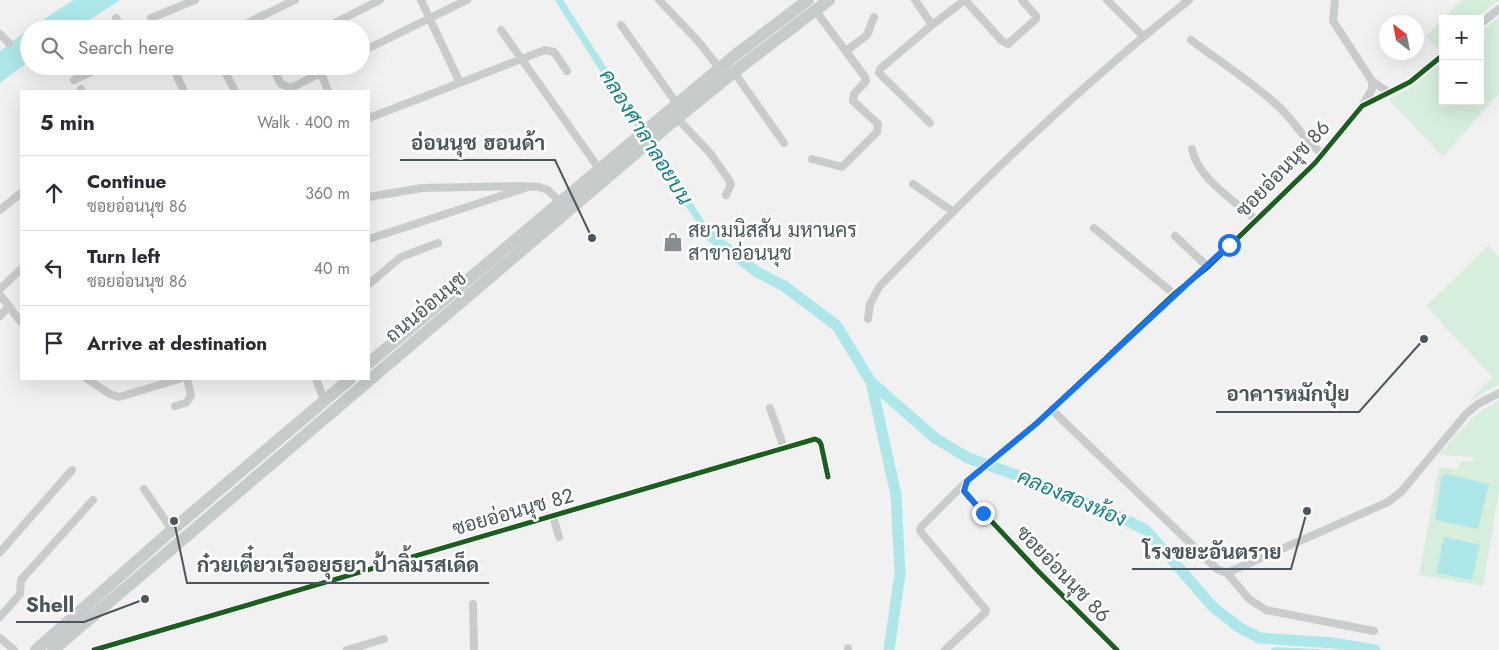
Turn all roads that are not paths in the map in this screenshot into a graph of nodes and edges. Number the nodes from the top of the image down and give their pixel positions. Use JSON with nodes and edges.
{"nodes":[{"id":1,"x":195,"y":0,"type":"edge"},
{"id":2,"x":295,"y":0,"type":"edge"},
{"id":3,"x":380,"y":0,"type":"edge"},
{"id":4,"x":421,"y":0,"type":"edge"},
{"id":5,"x":467,"y":0,"type":"edge"},
{"id":6,"x":659,"y":0,"type":"edge"},
{"id":7,"x":829,"y":0,"type":"edge"},
{"id":8,"x":915,"y":0,"type":"edge"},
{"id":9,"x":965,"y":0,"type":"edge"},
{"id":10,"x":1022,"y":0,"type":"edge"},
{"id":11,"x":1108,"y":0,"type":"edge"},
{"id":12,"x":1189,"y":0,"type":"edge"},
{"id":13,"x":1336,"y":0,"type":"edge"},
{"id":14,"x":812,"y":5,"type":"edge"},
{"id":15,"x":1499,"y":9,"type":"edge"},
{"id":16,"x":430,"y":17,"type":"junction"},
{"id":17,"x":874,"y":17,"type":"dead end"},
{"id":18,"x":151,"y":18,"type":"dead end"},
{"id":19,"x":252,"y":20,"type":"edge"},
{"id":20,"x":341,"y":20,"type":"edge"},
{"id":21,"x":1484,"y":21,"type":"edge"},
{"id":22,"x":621,"y":25,"type":"dead end"},
{"id":23,"x":932,"y":25,"type":"junction"},
{"id":24,"x":501,"y":30,"type":"dead end"},
{"id":25,"x":0,"y":34,"type":"edge"},
{"id":26,"x":1143,"y":36,"type":"junction"},
{"id":27,"x":1191,"y":40,"type":"dead end"},
{"id":28,"x":9,"y":43,"type":"dead end"},
{"id":29,"x":370,"y":47,"type":"edge"},
{"id":30,"x":846,"y":51,"type":"junction"},
{"id":31,"x":1439,"y":58,"type":"edge"},
{"id":32,"x":521,"y":60,"type":"junction"},
{"id":33,"x":720,"y":69,"type":"junction"},
{"id":34,"x":567,"y":71,"type":"dead end"},
{"id":35,"x":734,"y":72,"type":"junction"},
{"id":36,"x":80,"y":75,"type":"edge"},
{"id":37,"x":176,"y":75,"type":"edge"},
{"id":38,"x":227,"y":75,"type":"edge"},
{"id":39,"x":276,"y":75,"type":"edge"},
{"id":40,"x":317,"y":75,"type":"edge"},
{"id":41,"x":322,"y":75,"type":"edge"},
{"id":42,"x":74,"y":80,"type":"dead end"},
{"id":43,"x":1372,"y":81,"type":"junction"},
{"id":44,"x":460,"y":83,"type":"junction"},
{"id":45,"x":184,"y":90,"type":"edge"},
{"id":46,"x":234,"y":90,"type":"edge"},
{"id":47,"x":328,"y":90,"type":"edge"},
{"id":48,"x":1388,"y":92,"type":"junction"},
{"id":49,"x":677,"y":104,"type":"junction"},
{"id":50,"x":1362,"y":106,"type":"junction"},
{"id":51,"x":370,"y":118,"type":"edge"},
{"id":52,"x":677,"y":118,"type":"junction"},
{"id":53,"x":930,"y":123,"type":"dead end"},
{"id":54,"x":659,"y":126,"type":"junction"},
{"id":55,"x":784,"y":143,"type":"dead end"},
{"id":56,"x":634,"y":148,"type":"junction"},
{"id":57,"x":1192,"y":149,"type":"dead end"},
{"id":58,"x":1323,"y":154,"type":"junction"},
{"id":59,"x":812,"y":159,"type":"dead end"},
{"id":60,"x":600,"y":170,"type":"junction"},
{"id":61,"x":913,"y":184,"type":"dead end"},
{"id":62,"x":531,"y":186,"type":"junction"},
{"id":63,"x":20,"y":194,"type":"edge"},
{"id":64,"x":726,"y":195,"type":"dead end"},
{"id":65,"x":370,"y":198,"type":"edge"},
{"id":66,"x":561,"y":202,"type":"junction"},
{"id":67,"x":0,"y":210,"type":"edge"},
{"id":68,"x":952,"y":211,"type":"junction"},
{"id":69,"x":1256,"y":220,"type":"junction"},
{"id":70,"x":1094,"y":228,"type":"dead end"},
{"id":71,"x":1175,"y":236,"type":"dead end"},
{"id":72,"x":370,"y":239,"type":"edge"},
{"id":73,"x":438,"y":243,"type":"dead end"},
{"id":74,"x":1208,"y":267,"type":"junction"},
{"id":75,"x":20,"y":270,"type":"edge"},
{"id":76,"x":370,"y":283,"type":"edge"},
{"id":77,"x":0,"y":289,"type":"edge"},
{"id":78,"x":1174,"y":294,"type":"junction"},
{"id":79,"x":1,"y":297,"type":"edge"},
{"id":80,"x":9,"y":306,"type":"junction"},
{"id":81,"x":0,"y":316,"type":"edge"},
{"id":82,"x":868,"y":320,"type":"dead end"},
{"id":83,"x":20,"y":321,"type":"edge"},
{"id":84,"x":370,"y":362,"type":"edge"},
{"id":85,"x":370,"y":370,"type":"edge"},
{"id":86,"x":89,"y":380,"type":"edge"},
{"id":87,"x":176,"y":380,"type":"edge"},
{"id":88,"x":187,"y":380,"type":"edge"},
{"id":89,"x":316,"y":380,"type":"edge"},
{"id":90,"x":349,"y":380,"type":"edge"},
{"id":91,"x":359,"y":380,"type":"edge"},
{"id":92,"x":1499,"y":393,"type":"edge"},
{"id":93,"x":324,"y":400,"type":"junction"},
{"id":94,"x":176,"y":406,"type":"dead end"},
{"id":95,"x":770,"y":408,"type":"dead end"},
{"id":96,"x":1051,"y":409,"type":"junction"},
{"id":97,"x":297,"y":432,"type":"junction"},
{"id":98,"x":784,"y":448,"type":"junction"},
{"id":99,"x":72,"y":470,"type":"dead end"},
{"id":100,"x":828,"y":477,"type":"dead end"},
{"id":101,"x":967,"y":481,"type":"junction"},
{"id":102,"x":144,"y":488,"type":"dead end"},
{"id":103,"x":92,"y":500,"type":"dead end"},
{"id":104,"x":553,"y":516,"type":"junction"},
{"id":105,"x":172,"y":530,"type":"junction"},
{"id":106,"x":560,"y":538,"type":"dead end"},
{"id":107,"x":0,"y":552,"type":"edge"},
{"id":108,"x":1227,"y":573,"type":"junction"},
{"id":109,"x":473,"y":604,"type":"dead end"},
{"id":110,"x":0,"y":617,"type":"edge"},
{"id":111,"x":1374,"y":631,"type":"dead end"},
{"id":112,"x":0,"y":638,"type":"edge"},
{"id":113,"x":384,"y":639,"type":"dead end"},
{"id":114,"x":14,"y":650,"type":"edge"},
{"id":115,"x":36,"y":650,"type":"edge"},
{"id":116,"x":53,"y":650,"type":"edge"},
{"id":117,"x":94,"y":650,"type":"edge"},
{"id":118,"x":347,"y":650,"type":"edge"},
{"id":119,"x":474,"y":650,"type":"edge"},
{"id":120,"x":945,"y":650,"type":"edge"},
{"id":121,"x":1117,"y":650,"type":"edge"}],
"edges":[{"from":1,"to":18,"type":"street"},
{"from":2,"to":19,"type":"street"},
{"from":3,"to":20,"type":"street"},
{"from":4,"to":16,"type":"street"},
{"from":5,"to":16,"type":"street"},
{"from":6,"to":33,"type":"street"},
{"from":7,"to":14,"type":"main road","name":"ถนนอ่อนนุช"},
{"from":8,"to":23,"type":"street"},
{"from":9,"to":10,"type":"street"},
{"from":9,"to":23,"type":"street"},
{"from":11,"to":26,"type":"street"},
{"from":12,"to":26,"type":"street"},
{"from":13,"to":43,"type":"street"},
{"from":14,"to":30,"type":"street"},
{"from":14,"to":33,"type":"main road","name":"ถนนอ่อนนุช"},
{"from":14,"to":35,"type":"main road","name":"ถนนอ่อนนุช"},
{"from":15,"to":21,"type":"street"},
{"from":16,"to":29,"type":"street"},
{"from":16,"to":44,"type":"street"},
{"from":17,"to":30,"type":"street"},
{"from":22,"to":49,"type":"street"},
{"from":23,"to":53,"type":"street"},
{"from":24,"to":32,"type":"street"},
{"from":25,"to":28,"type":"street"},
{"from":26,"to":68,"type":"street"},
{"from":27,"to":58,"type":"street"},
{"from":30,"to":59,"type":"street"},
{"from":31,"to":48,"type":"street","name":"ซอยอ่อนนุช 86"},
{"from":32,"to":34,"type":"street"},
{"from":32,"to":44,"type":"street"},
{"from":32,"to":60,"type":"street"},
{"from":33,"to":49,"type":"main road","name":"ถนนอ่อนนุช"},
{"from":35,"to":52,"type":"main road","name":"ถนนอ่อนนุช"},
{"from":35,"to":55,"type":"street"},
{"from":36,"to":42,"type":"street"},
{"from":37,"to":45,"type":"street"},
{"from":38,"to":46,"type":"street"},
{"from":39,"to":40,"type":"street"},
{"from":41,"to":47,"type":"street"},
{"from":43,"to":48,"type":"street"},
{"from":43,"to":50,"type":"street","name":"ซอยอ่อนนุช 86"},
{"from":44,"to":51,"type":"street"},
{"from":48,"to":50,"type":"street","name":"ซอยอ่อนนุช 86"},
{"from":49,"to":54,"type":"main road","name":"ถนนอ่อนนุช"},
{"from":50,"to":58,"type":"street","name":"ซอยอ่อนนุช 86"},
{"from":52,"to":54,"type":"main road","name":"ถนนอ่อนนุช"},
{"from":52,"to":64,"type":"street"},
{"from":54,"to":56,"type":"main road","name":"ถนนอ่อนนุช"},
{"from":56,"to":60,"type":"main road","name":"ถนนอ่อนนุช"},
{"from":56,"to":85,"type":"main road","name":"ถนนอ่อนนุช"},
{"from":57,"to":69,"type":"street"},
{"from":58,"to":69,"type":"street","name":"ซอยอ่อนนุช 86"},
{"from":60,"to":66,"type":"main road","name":"ถนนอ่อนนุช"},
{"from":61,"to":68,"type":"street"},
{"from":62,"to":65,"type":"street"},
{"from":62,"to":66,"type":"street"},
{"from":62,"to":72,"type":"street"},
{"from":63,"to":67,"type":"street"},
{"from":66,"to":84,"type":"main road","name":"ถนนอ่อนนุช"},
{"from":68,"to":82,"type":"street"},
{"from":69,"to":74,"type":"street","name":"ซอยอ่อนนุช 86"},
{"from":70,"to":78,"type":"street"},
{"from":71,"to":74,"type":"street"},
{"from":73,"to":76,"type":"street"},
{"from":74,"to":78,"type":"street","name":"ซอยอ่อนนุช 86"},
{"from":75,"to":77,"type":"street"},
{"from":78,"to":96,"type":"street","name":"ซอยอ่อนนุช 86"},
{"from":79,"to":80,"type":"street"},
{"from":80,"to":81,"type":"street"},
{"from":80,"to":83,"type":"street"},
{"from":86,"to":87,"type":"street"},
{"from":88,"to":94,"type":"street"},
{"from":89,"to":93,"type":"street"},
{"from":90,"to":93,"type":"main road","name":"ถนนอ่อนนุช"},
{"from":91,"to":97,"type":"main road","name":"ถนนอ่อนนุช"},
{"from":92,"to":108,"type":"street"},
{"from":93,"to":97,"type":"main road","name":"ถนนอ่อนนุช"},
{"from":95,"to":98,"type":"street"},
{"from":96,"to":101,"type":"street","name":"ซอยอ่อนนุช 86"},
{"from":96,"to":108,"type":"street"},
{"from":97,"to":105,"type":"main road","name":"ถนนอ่อนนุช"},
{"from":97,"to":116,"type":"main road","name":"ถนนอ่อนนุช"},
{"from":98,"to":100,"type":"street","name":"ซอยอ่อนนุช 82"},
{"from":98,"to":104,"type":"street","name":"ซอยอ่อนนุช 82"},
{"from":99,"to":107,"type":"street"},
{"from":101,"to":120,"type":"street","name":"ซอยอ่อนนุช 86"},
{"from":101,"to":121,"type":"street","name":"ซอยอ่อนนุช 86"},
{"from":102,"to":105,"type":"street"},
{"from":103,"to":110,"type":"street"},
{"from":104,"to":106,"type":"street"},
{"from":104,"to":117,"type":"street","name":"ซอยอ่อนนุช 82"},
{"from":105,"to":115,"type":"main road","name":"ถนนอ่อนนุช"},
{"from":108,"to":111,"type":"street"},
{"from":109,"to":119,"type":"street"},
{"from":112,"to":114,"type":"street"},
{"from":113,"to":118,"type":"street"}]}
